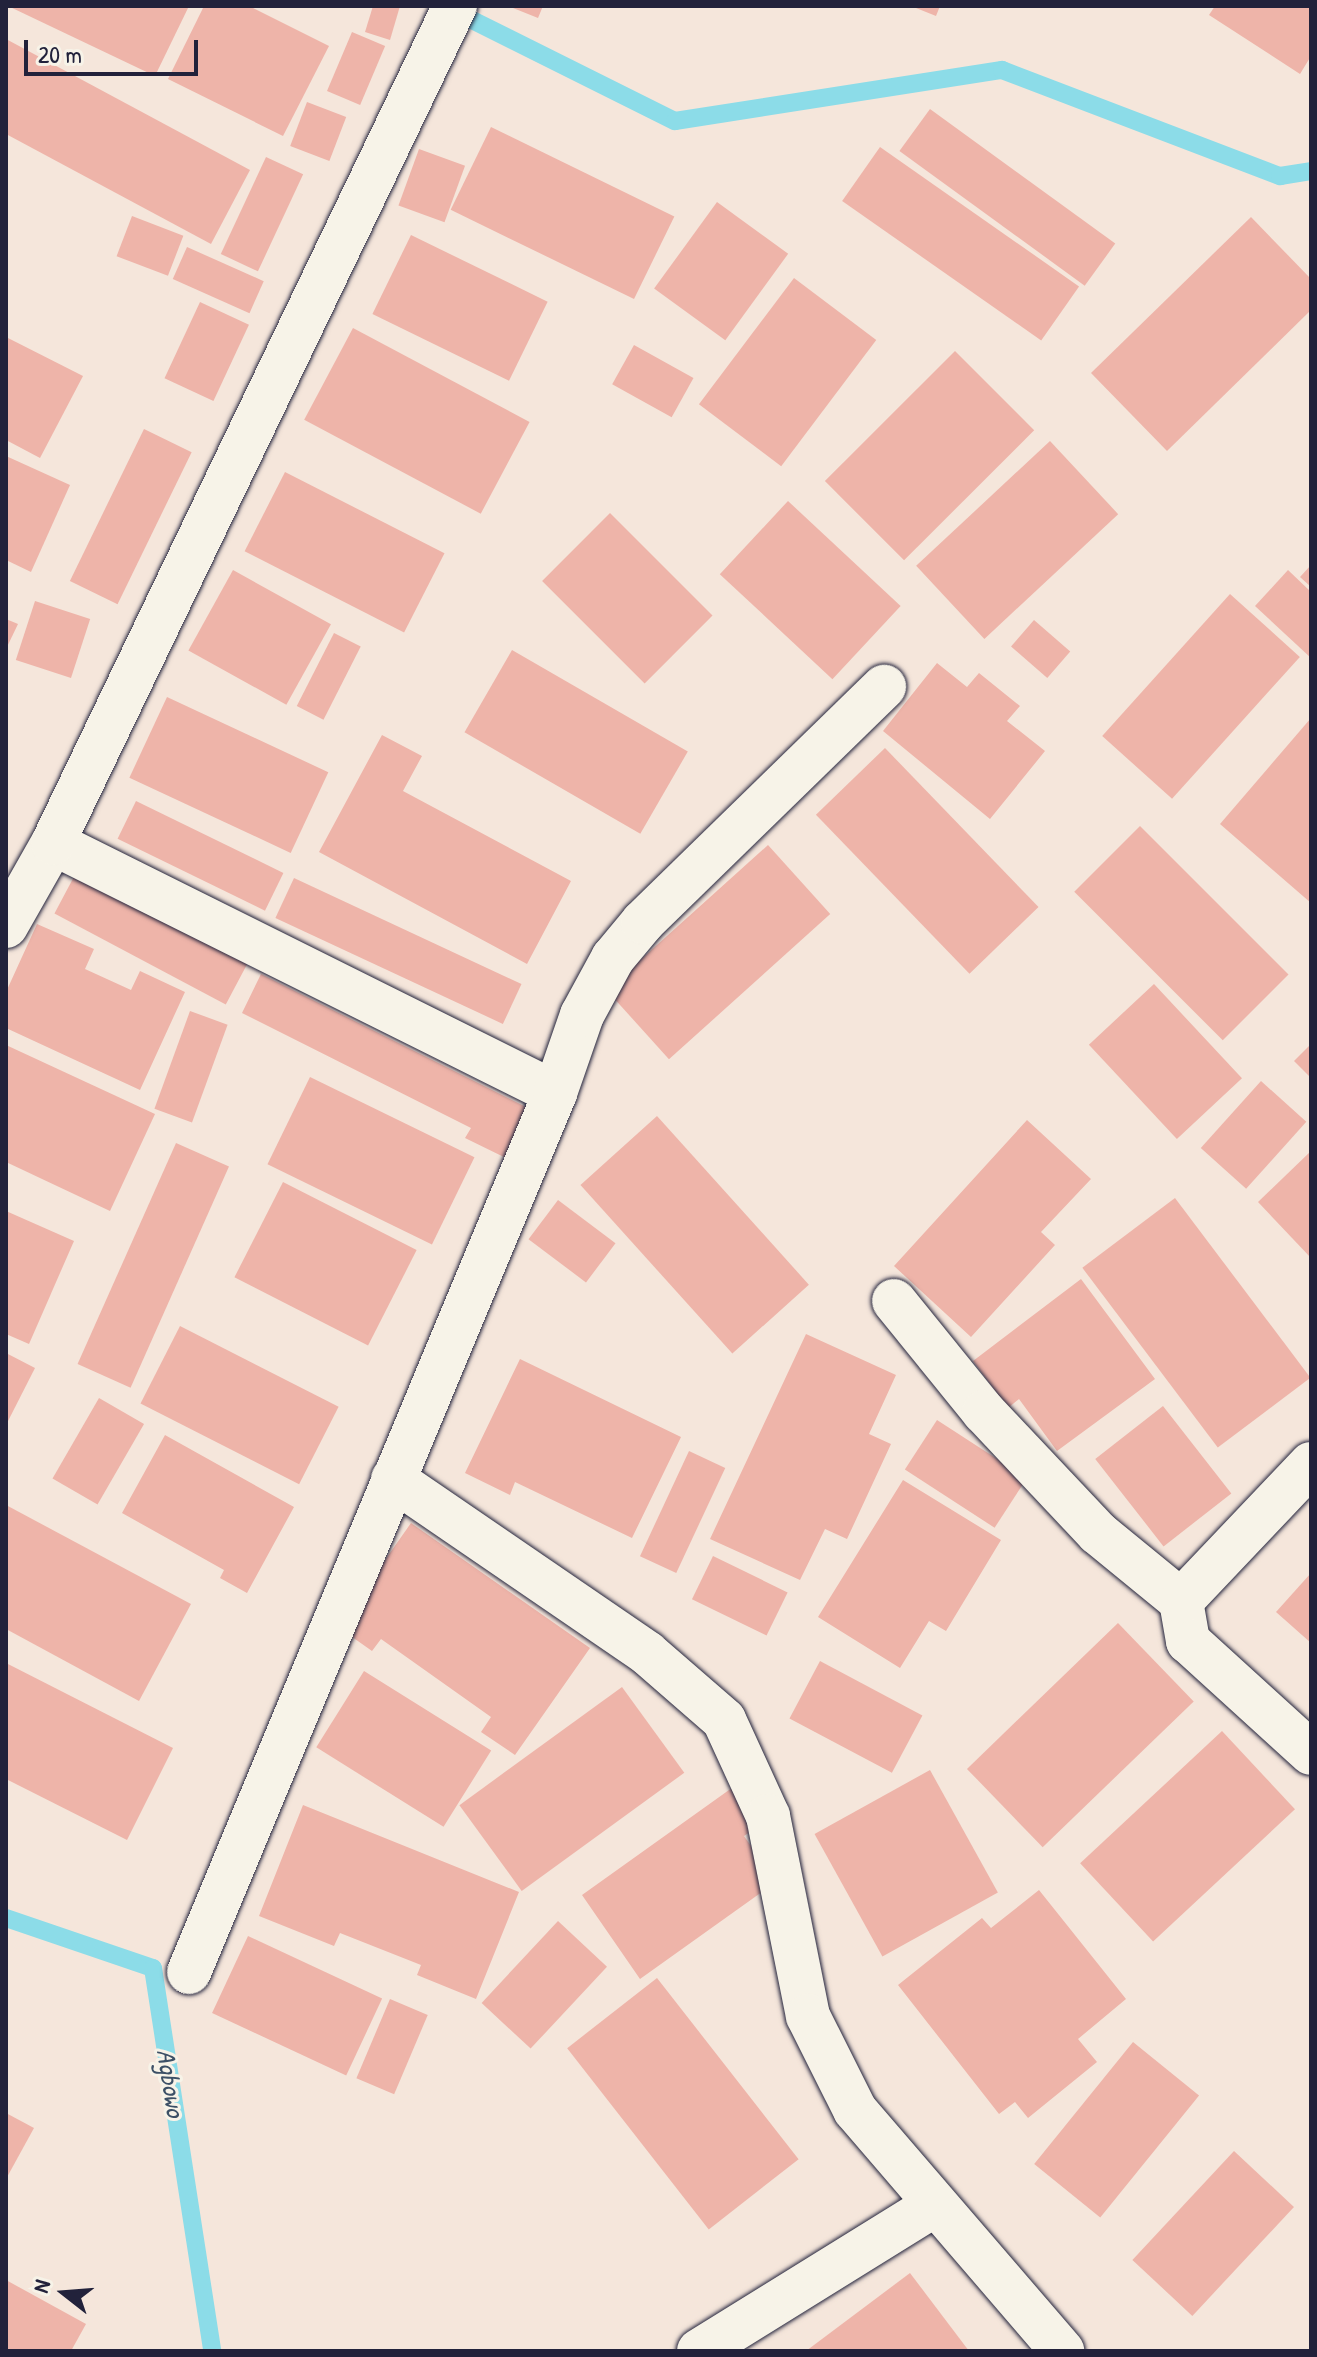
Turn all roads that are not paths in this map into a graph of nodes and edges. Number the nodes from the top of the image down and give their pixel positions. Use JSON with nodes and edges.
{"nodes":[{"id":1,"x":455,"y":6,"type":"edge"},
{"id":2,"x":884,"y":687,"type":"dead end"},
{"id":3,"x":53,"y":843,"type":"junction"},
{"id":4,"x":6,"y":926,"type":"edge"},
{"id":5,"x":555,"y":1093,"type":"junction"},
{"id":6,"x":894,"y":1301,"type":"dead end"},
{"id":7,"x":1311,"y":1464,"type":"edge"},
{"id":8,"x":393,"y":1479,"type":"junction"},
{"id":9,"x":1181,"y":1601,"type":"junction"},
{"id":10,"x":1311,"y":1753,"type":"edge"},
{"id":11,"x":189,"y":1972,"type":"dead end"},
{"id":12,"x":933,"y":2206,"type":"junction"},
{"id":13,"x":699,"y":2351,"type":"edge"},
{"id":14,"x":1062,"y":2351,"type":"edge"}],
"edges":[{"from":1,"to":3,"type":"street"},
{"from":2,"to":5,"type":"street"},
{"from":3,"to":4,"type":"street"},
{"from":3,"to":5,"type":"street"},
{"from":5,"to":8,"type":"street"},
{"from":6,"to":9,"type":"street"},
{"from":7,"to":9,"type":"street"},
{"from":8,"to":11,"type":"street"},
{"from":8,"to":12,"type":"street"},
{"from":9,"to":10,"type":"street"},
{"from":12,"to":13,"type":"street"},
{"from":12,"to":14,"type":"street"}]}
